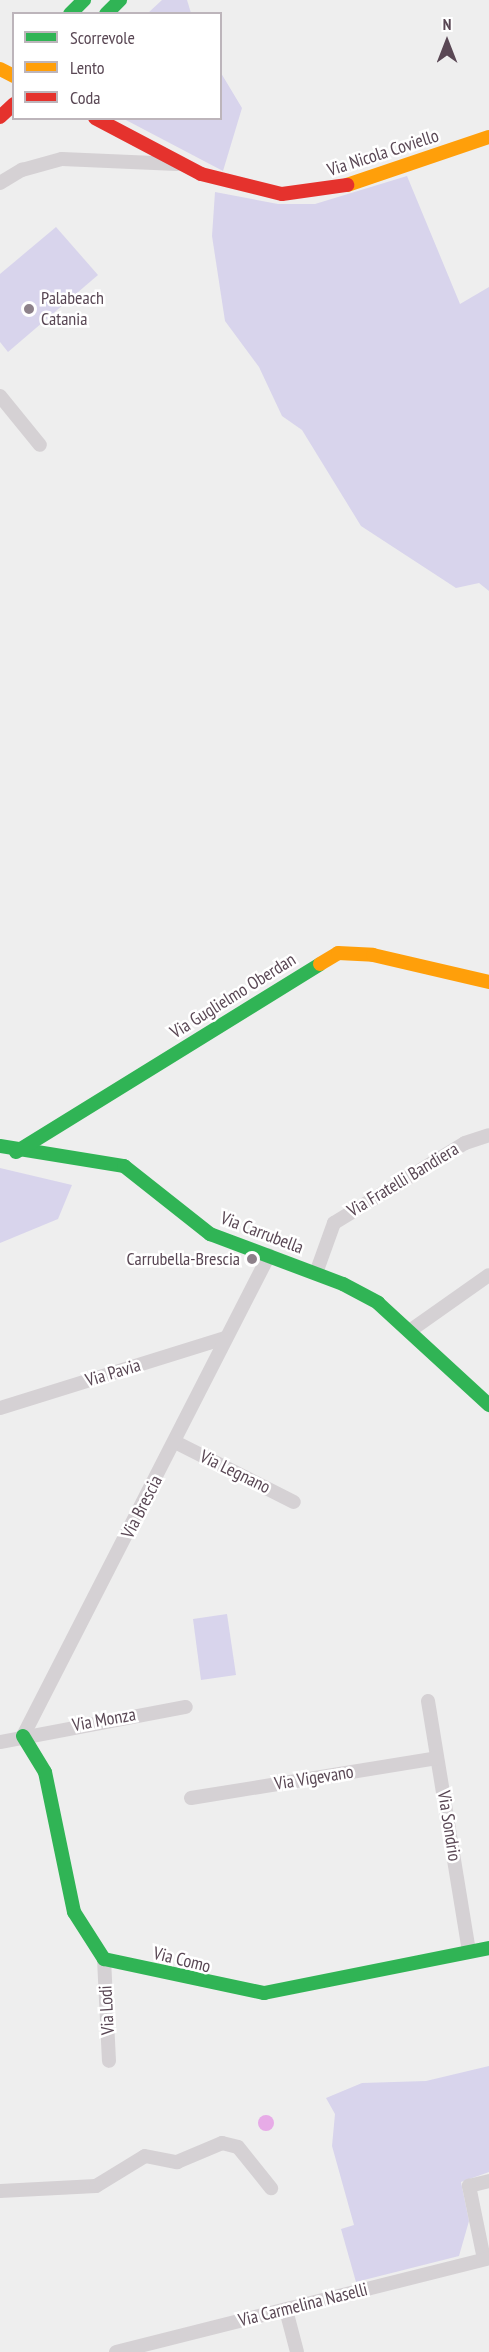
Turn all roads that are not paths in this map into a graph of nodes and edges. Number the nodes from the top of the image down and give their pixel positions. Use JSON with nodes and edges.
{"nodes":[{"id":1,"x":84,"y":0,"type":"edge"},
{"id":2,"x":120,"y":0,"type":"edge"},
{"id":3,"x":72,"y":12,"type":"edge"},
{"id":4,"x":108,"y":12,"type":"edge"},
{"id":5,"x":12,"y":70,"type":"edge"},
{"id":6,"x":0,"y":81,"type":"edge"},
{"id":7,"x":12,"y":106,"type":"edge"},
{"id":8,"x":0,"y":117,"type":"edge"},
{"id":9,"x":99,"y":120,"type":"edge"},
{"id":10,"x":489,"y":136,"type":"edge"},
{"id":11,"x":182,"y":164,"type":"junction"},
{"id":12,"x":0,"y":183,"type":"edge"},
{"id":13,"x":0,"y":396,"type":"edge"},
{"id":14,"x":40,"y":445,"type":"dead end"},
{"id":15,"x":489,"y":982,"type":"edge"},
{"id":16,"x":489,"y":1135,"type":"edge"},
{"id":17,"x":0,"y":1146,"type":"edge"},
{"id":18,"x":16,"y":1152,"type":"junction"},
{"id":19,"x":269,"y":1255,"type":"junction"},
{"id":20,"x":316,"y":1273,"type":"junction"},
{"id":21,"x":489,"y":1275,"type":"edge"},
{"id":22,"x":411,"y":1330,"type":"junction"},
{"id":23,"x":225,"y":1338,"type":"junction"},
{"id":24,"x":489,"y":1405,"type":"edge"},
{"id":25,"x":0,"y":1408,"type":"edge"},
{"id":26,"x":175,"y":1442,"type":"junction"},
{"id":27,"x":294,"y":1502,"type":"dead end"},
{"id":28,"x":428,"y":1701,"type":"dead end"},
{"id":29,"x":186,"y":1707,"type":"dead end"},
{"id":30,"x":23,"y":1736,"type":"junction"},
{"id":31,"x":0,"y":1742,"type":"edge"},
{"id":32,"x":437,"y":1758,"type":"junction"},
{"id":33,"x":191,"y":1798,"type":"dead end"},
{"id":34,"x":489,"y":1948,"type":"edge"},
{"id":35,"x":469,"y":1952,"type":"junction"},
{"id":36,"x":104,"y":1959,"type":"junction"},
{"id":37,"x":109,"y":2061,"type":"dead end"},
{"id":38,"x":489,"y":2181,"type":"edge"},
{"id":39,"x":271,"y":2188,"type":"dead end"},
{"id":40,"x":0,"y":2191,"type":"edge"},
{"id":41,"x":487,"y":2258,"type":"edge"},
{"id":42,"x":286,"y":2310,"type":"junction"},
{"id":43,"x":116,"y":2352,"type":"edge"},
{"id":44,"x":297,"y":2352,"type":"edge"}],
"edges":[{"from":1,"to":3,"type":"main road"},
{"from":2,"to":4,"type":"main road"},
{"from":5,"to":6,"type":"main road"},
{"from":7,"to":8,"type":"main road"},
{"from":9,"to":11,"type":"main road","name":"Via Nicola Coviello"},
{"from":10,"to":11,"type":"main road","name":"Via Nicola Coviello"},
{"from":11,"to":12,"type":"street"},
{"from":13,"to":14,"type":"street"},
{"from":15,"to":18,"type":"main road","name":"Via Guglielmo Oberdan"},
{"from":16,"to":20,"type":"street","name":"Via Fratelli Bandiera"},
{"from":17,"to":18,"type":"main road","name":"Via Carrubella"},
{"from":18,"to":19,"type":"main road","name":"Via Carrubella"},
{"from":19,"to":20,"type":"main road","name":"Via Carrubella"},
{"from":19,"to":23,"type":"street","name":"Via Brescia"},
{"from":20,"to":22,"type":"main road","name":"Via Carrubella"},
{"from":21,"to":22,"type":"street"},
{"from":22,"to":24,"type":"main road","name":"Via Carrubella"},
{"from":23,"to":25,"type":"street","name":"Via Pavia"},
{"from":23,"to":26,"type":"street","name":"Via Brescia"},
{"from":26,"to":27,"type":"street","name":"Via Legnano"},
{"from":26,"to":30,"type":"street","name":"Via Brescia"},
{"from":28,"to":32,"type":"street","name":"Via Sondrio"},
{"from":29,"to":30,"type":"street","name":"Via Monza"},
{"from":30,"to":31,"type":"street"},
{"from":30,"to":36,"type":"main road"},
{"from":32,"to":33,"type":"street","name":"Via Vigevano"},
{"from":32,"to":35,"type":"street","name":"Via Sondrio"},
{"from":34,"to":35,"type":"main road","name":"Via Como"},
{"from":35,"to":36,"type":"main road","name":"Via Como"},
{"from":36,"to":37,"type":"street","name":"Via Lodi"},
{"from":38,"to":41,"type":"street"},
{"from":39,"to":40,"type":"street"},
{"from":41,"to":42,"type":"street","name":"Via Carmelina Naselli"},
{"from":42,"to":43,"type":"street","name":"Via Carmelina Naselli"},
{"from":42,"to":44,"type":"street"}]}
